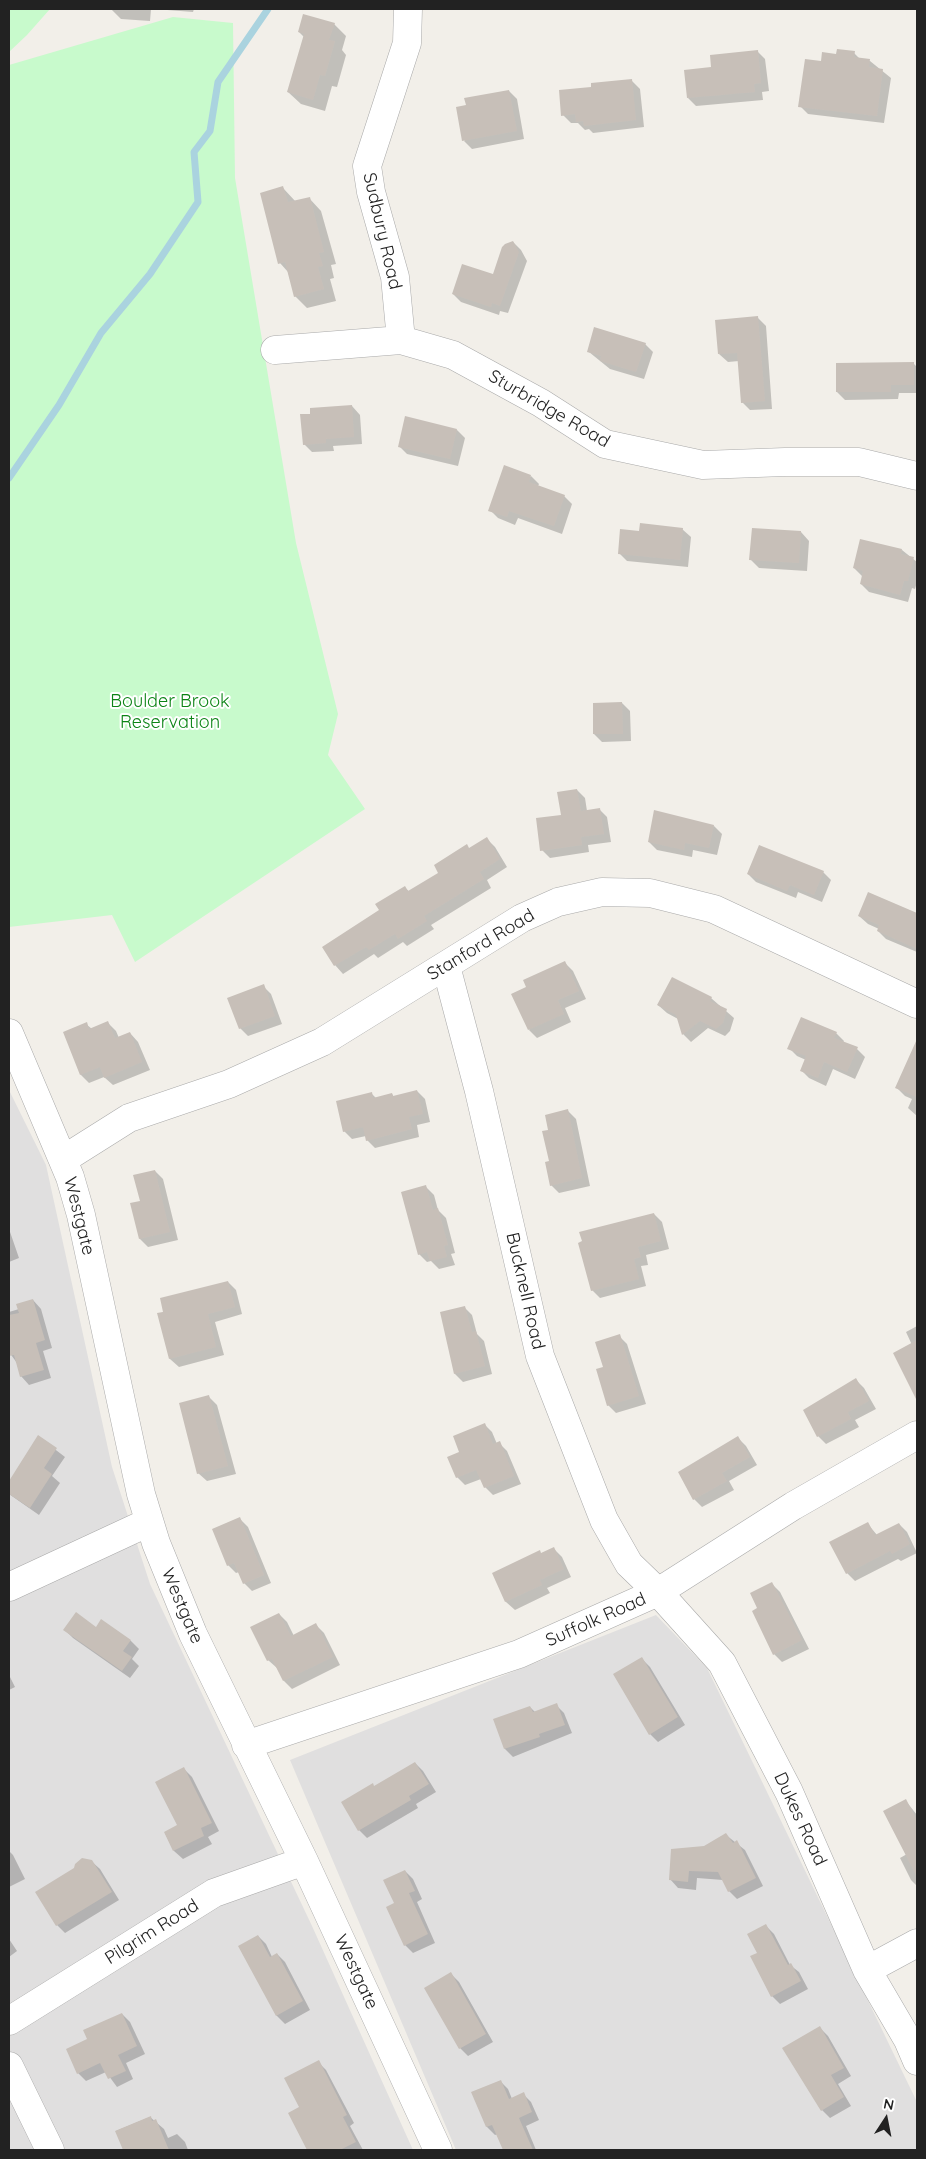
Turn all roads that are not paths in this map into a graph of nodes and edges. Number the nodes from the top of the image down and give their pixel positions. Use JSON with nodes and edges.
{"nodes":[{"id":1,"x":408,"y":9,"type":"edge"},
{"id":2,"x":401,"y":340,"type":"junction"},
{"id":3,"x":275,"y":350,"type":"dead end"},
{"id":4,"x":917,"y":476,"type":"edge"},
{"id":5,"x":446,"y":966,"type":"junction"},
{"id":6,"x":917,"y":1004,"type":"edge"},
{"id":7,"x":9,"y":1033,"type":"edge"},
{"id":8,"x":64,"y":1159,"type":"junction"},
{"id":9,"x":917,"y":1435,"type":"edge"},
{"id":10,"x":149,"y":1522,"type":"junction"},
{"id":11,"x":9,"y":1587,"type":"edge"},
{"id":12,"x":658,"y":1592,"type":"junction"},
{"id":13,"x":246,"y":1745,"type":"junction"},
{"id":14,"x":304,"y":1860,"type":"junction"},
{"id":15,"x":917,"y":1943,"type":"edge"},
{"id":16,"x":866,"y":1970,"type":"junction"},
{"id":17,"x":9,"y":2022,"type":"edge"},
{"id":18,"x":917,"y":2061,"type":"edge"},
{"id":19,"x":9,"y":2066,"type":"edge"},
{"id":20,"x":50,"y":2150,"type":"edge"},
{"id":21,"x":438,"y":2150,"type":"edge"}],
"edges":[{"from":1,"to":2,"type":"street","name":"Sudbury Road"},
{"from":2,"to":3,"type":"street","name":"Sturbridge Road"},
{"from":2,"to":4,"type":"street","name":"Sturbridge Road"},
{"from":5,"to":6,"type":"street","name":"Stanford Road"},
{"from":5,"to":8,"type":"street","name":"Stanford Road"},
{"from":5,"to":12,"type":"street","name":"Bucknell Road"},
{"from":7,"to":8,"type":"street","name":"Westgate"},
{"from":8,"to":10,"type":"street","name":"Westgate"},
{"from":9,"to":12,"type":"street","name":"Suffolk Road"},
{"from":10,"to":11,"type":"street"},
{"from":10,"to":13,"type":"street","name":"Westgate"},
{"from":12,"to":13,"type":"street","name":"Suffolk Road"},
{"from":12,"to":16,"type":"street","name":"Dukes Road"},
{"from":13,"to":14,"type":"street","name":"Westgate"},
{"from":14,"to":17,"type":"street","name":"Pilgrim Road"},
{"from":14,"to":21,"type":"street","name":"Westgate"},
{"from":15,"to":16,"type":"street"},
{"from":16,"to":18,"type":"street","name":"Dukes Road"},
{"from":19,"to":20,"type":"street"}]}
